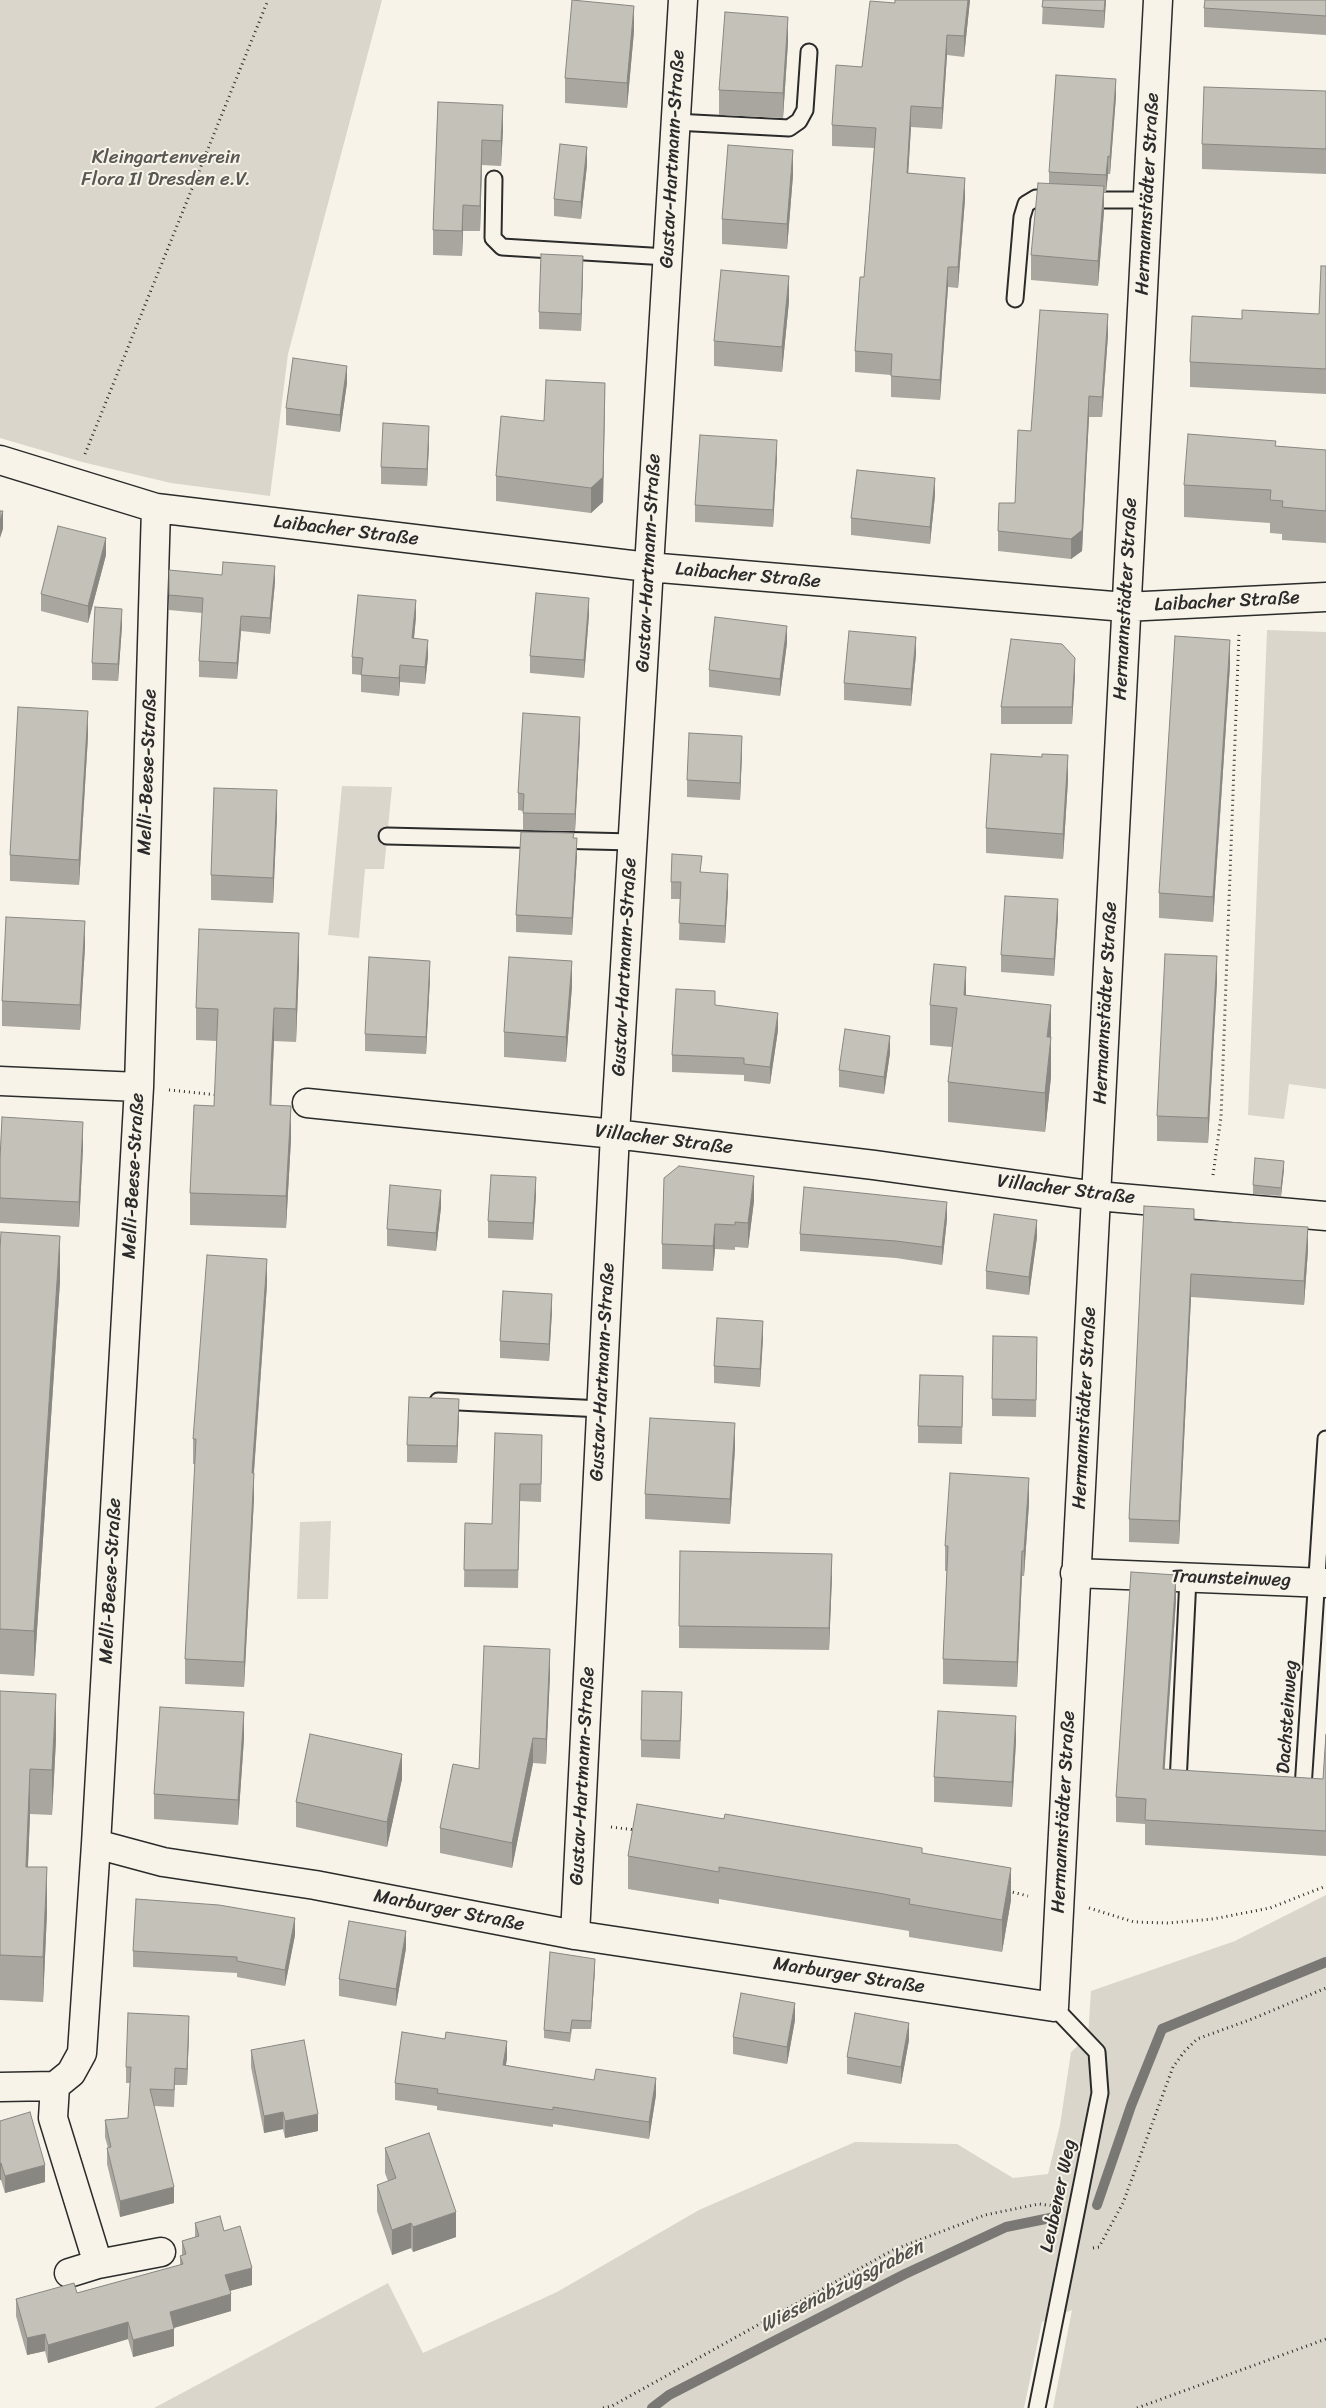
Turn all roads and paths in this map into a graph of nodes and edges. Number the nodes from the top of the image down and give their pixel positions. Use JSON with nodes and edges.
{"nodes":[{"id":1,"x":268,"y":0,"type":"edge"},
{"id":2,"x":683,"y":0,"type":"edge"},
{"id":3,"x":1158,"y":0,"type":"edge"},
{"id":4,"x":809,"y":52,"type":"dead end"},
{"id":5,"x":675,"y":122,"type":"junction"},
{"id":6,"x":494,"y":179,"type":"dead end"},
{"id":7,"x":1147,"y":200,"type":"junction"},
{"id":8,"x":667,"y":257,"type":"junction"},
{"id":9,"x":1015,"y":299,"type":"dead end"},
{"id":10,"x":0,"y":460,"type":"edge"},
{"id":11,"x":77,"y":484,"type":"junction"},
{"id":12,"x":156,"y":508,"type":"junction"},
{"id":13,"x":648,"y":567,"type":"junction"},
{"id":14,"x":1326,"y":597,"type":"edge"},
{"id":15,"x":1240,"y":601,"type":"junction"},
{"id":16,"x":1125,"y":607,"type":"junction"},
{"id":17,"x":387,"y":836,"type":"dead end"},
{"id":18,"x":632,"y":842,"type":"junction"},
{"id":19,"x":0,"y":1081,"type":"edge"},
{"id":20,"x":139,"y":1087,"type":"junction"},
{"id":21,"x":224,"y":1095,"type":"edge"},
{"id":22,"x":307,"y":1103,"type":"dead end"},
{"id":23,"x":615,"y":1134,"type":"junction"},
{"id":24,"x":1097,"y":1196,"type":"junction"},
{"id":25,"x":1208,"y":1206,"type":"junction"},
{"id":26,"x":1326,"y":1216,"type":"edge"},
{"id":27,"x":423,"y":1400,"type":"edge"},
{"id":28,"x":602,"y":1409,"type":"junction"},
{"id":29,"x":1326,"y":1439,"type":"edge"},
{"id":30,"x":1075,"y":1573,"type":"junction"},
{"id":31,"x":1188,"y":1578,"type":"junction"},
{"id":32,"x":1322,"y":1583,"type":"edge"},
{"id":33,"x":1197,"y":1784,"type":"edge"},
{"id":34,"x":1284,"y":1788,"type":"edge"},
{"id":35,"x":581,"y":1822,"type":"junction"},
{"id":36,"x":645,"y":1832,"type":"edge"},
{"id":37,"x":96,"y":1844,"type":"junction"},
{"id":38,"x":1326,"y":1886,"type":"edge"},
{"id":39,"x":1002,"y":1890,"type":"edge"},
{"id":40,"x":1059,"y":1902,"type":"junction"},
{"id":41,"x":1093,"y":1908,"type":"dead end"},
{"id":42,"x":575,"y":1935,"type":"junction"},
{"id":43,"x":1326,"y":1988,"type":"edge"},
{"id":44,"x":1054,"y":2007,"type":"junction"},
{"id":45,"x":55,"y":2086,"type":"junction"},
{"id":46,"x":0,"y":2087,"type":"edge"},
{"id":47,"x":1077,"y":2209,"type":"junction"},
{"id":48,"x":161,"y":2252,"type":"dead end"},
{"id":49,"x":1067,"y":2253,"type":"junction"},
{"id":50,"x":98,"y":2264,"type":"junction"},
{"id":51,"x":68,"y":2273,"type":"dead end"},
{"id":52,"x":1326,"y":2339,"type":"edge"},
{"id":53,"x":603,"y":2408,"type":"edge"},
{"id":54,"x":1037,"y":2408,"type":"edge"},
{"id":55,"x":1137,"y":2408,"type":"edge"}],
"edges":[{"from":1,"to":11,"type":"path"},
{"from":2,"to":5,"type":"street","name":"Gustav-Hartmann-Straße"},
{"from":3,"to":7,"type":"street","name":"Hermannstädter Straße"},
{"from":4,"to":5,"type":"lane"},
{"from":5,"to":8,"type":"street","name":"Gustav-Hartmann-Straße"},
{"from":6,"to":8,"type":"lane"},
{"from":7,"to":9,"type":"lane"},
{"from":7,"to":16,"type":"street","name":"Hermannstädter Straße"},
{"from":8,"to":13,"type":"street","name":"Gustav-Hartmann-Straße"},
{"from":10,"to":11,"type":"street","name":"Laibacher Straße"},
{"from":11,"to":12,"type":"street","name":"Laibacher Straße"},
{"from":12,"to":13,"type":"street","name":"Laibacher Straße"},
{"from":12,"to":20,"type":"street","name":"Melli-Beese-Straße"},
{"from":13,"to":16,"type":"street","name":"Laibacher Straße"},
{"from":13,"to":18,"type":"street","name":"Gustav-Hartmann-Straße"},
{"from":14,"to":15,"type":"street","name":"Laibacher Straße"},
{"from":15,"to":16,"type":"street","name":"Laibacher Straße"},
{"from":15,"to":25,"type":"path"},
{"from":16,"to":24,"type":"street","name":"Hermannstädter Straße"},
{"from":17,"to":18,"type":"lane"},
{"from":18,"to":23,"type":"street","name":"Gustav-Hartmann-Straße"},
{"from":19,"to":20,"type":"street"},
{"from":20,"to":21,"type":"path"},
{"from":20,"to":37,"type":"street","name":"Melli-Beese-Straße"},
{"from":22,"to":23,"type":"street","name":"Villacher Straße"},
{"from":23,"to":24,"type":"street","name":"Villacher Straße"},
{"from":23,"to":28,"type":"street","name":"Gustav-Hartmann-Straße"},
{"from":24,"to":25,"type":"street","name":"Villacher Straße"},
{"from":24,"to":30,"type":"street","name":"Hermannstädter Straße"},
{"from":25,"to":26,"type":"street","name":"Villacher Straße"},
{"from":27,"to":28,"type":"lane"},
{"from":28,"to":35,"type":"street","name":"Gustav-Hartmann-Straße"},
{"from":29,"to":32,"type":"lane","name":"Dachsteinweg"},
{"from":30,"to":31,"type":"street","name":"Traunsteinweg"},
{"from":30,"to":40,"type":"street","name":"Hermannstädter Straße"},
{"from":31,"to":32,"type":"street","name":"Traunsteinweg"},
{"from":31,"to":33,"type":"lane"},
{"from":32,"to":34,"type":"lane","name":"Dachsteinweg"},
{"from":35,"to":36,"type":"path"},
{"from":35,"to":42,"type":"street","name":"Gustav-Hartmann-Straße"},
{"from":37,"to":42,"type":"street","name":"Marburger Straße"},
{"from":37,"to":45,"type":"street"},
{"from":38,"to":41,"type":"path"},
{"from":39,"to":40,"type":"path"},
{"from":40,"to":44,"type":"street","name":"Hermannstädter Straße"},
{"from":42,"to":44,"type":"street","name":"Marburger Straße"},
{"from":43,"to":49,"type":"path"},
{"from":44,"to":47,"type":"lane","name":"Leubener Weg"},
{"from":45,"to":46,"type":"street"},
{"from":45,"to":50,"type":"street"},
{"from":47,"to":49,"type":"lane","name":"Leubener Weg"},
{"from":47,"to":53,"type":"path"},
{"from":48,"to":50,"type":"street"},
{"from":49,"to":54,"type":"lane","name":"Leubener Weg"},
{"from":50,"to":51,"type":"street"},
{"from":52,"to":55,"type":"path"}]}
